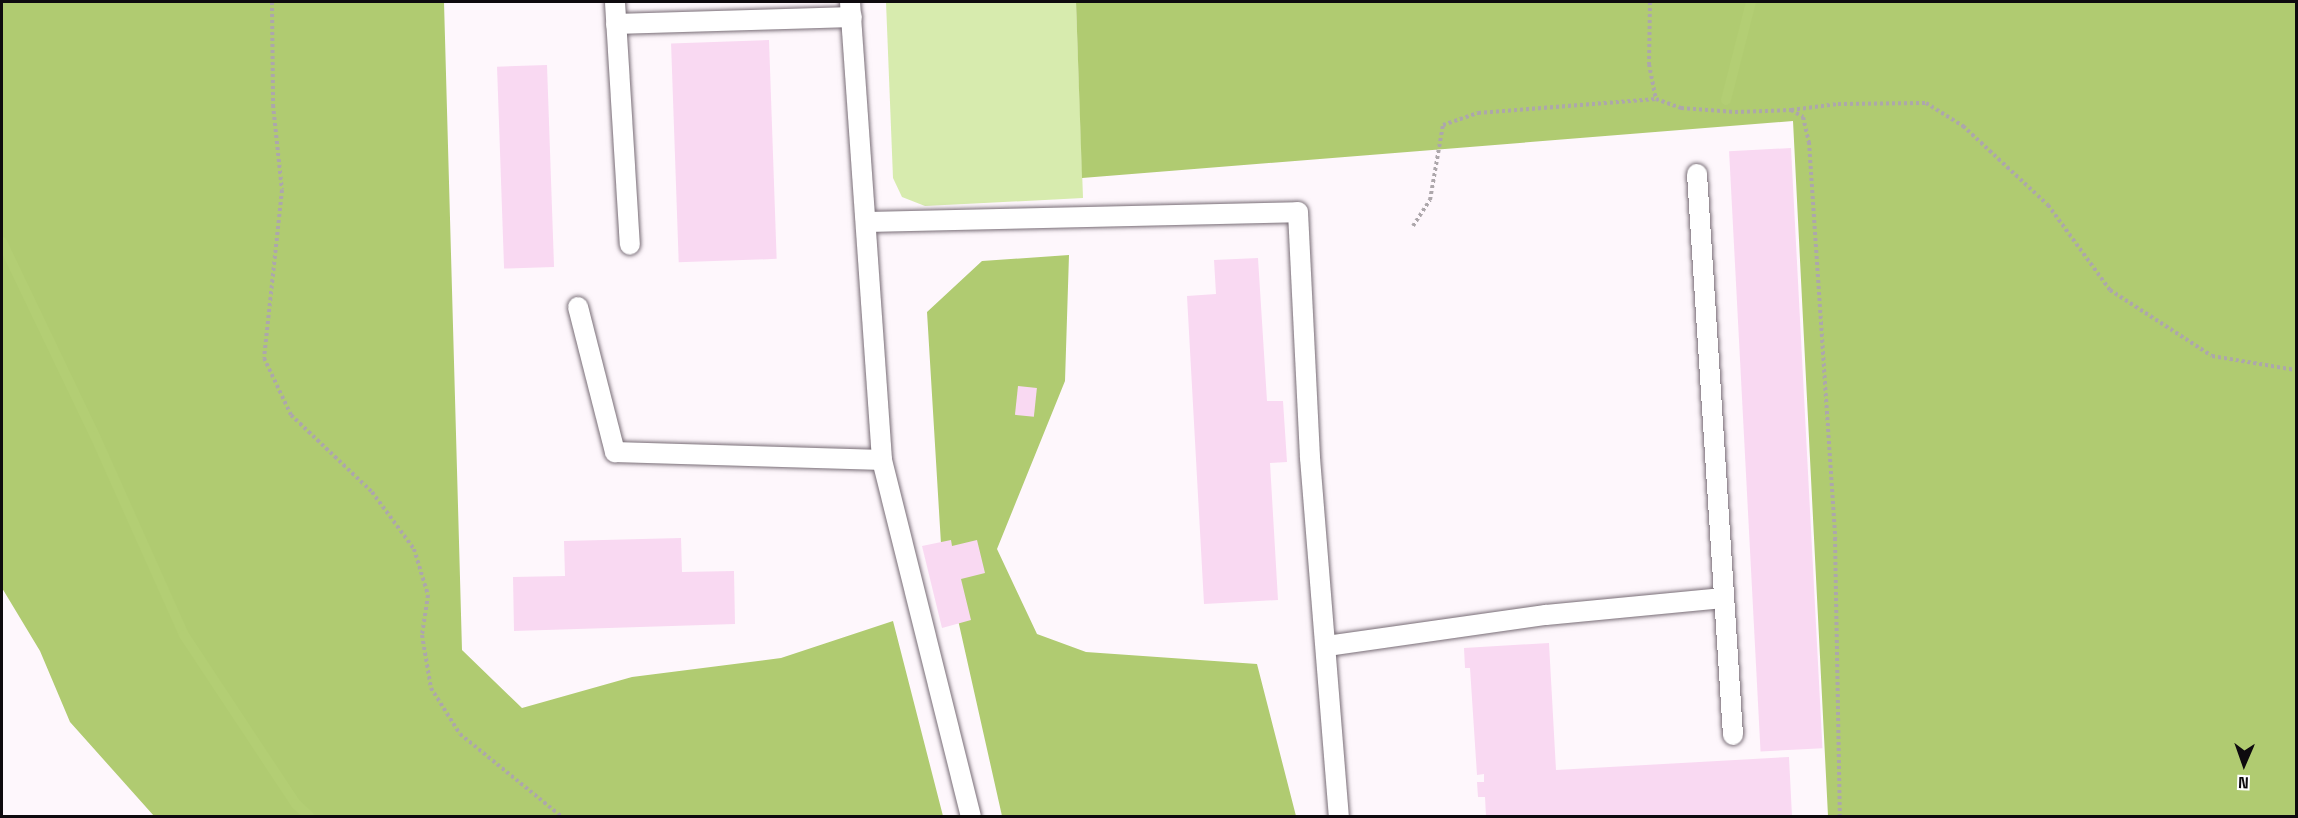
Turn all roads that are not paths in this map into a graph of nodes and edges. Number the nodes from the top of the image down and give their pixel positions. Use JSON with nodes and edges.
{"nodes":[{"id":1,"x":615,"y":2,"type":"edge"},
{"id":2,"x":851,"y":9,"type":"edge"},
{"id":3,"x":616,"y":24,"type":"junction"},
{"id":4,"x":1697,"y":174,"type":"dead end"},
{"id":5,"x":866,"y":222,"type":"junction"},
{"id":6,"x":630,"y":245,"type":"dead end"},
{"id":7,"x":578,"y":307,"type":"dead end"},
{"id":8,"x":882,"y":460,"type":"junction"},
{"id":9,"x":1724,"y":598,"type":"junction"},
{"id":10,"x":1327,"y":646,"type":"junction"},
{"id":11,"x":1733,"y":735,"type":"dead end"},
{"id":12,"x":971,"y":816,"type":"edge"},
{"id":13,"x":1340,"y":816,"type":"edge"}],
"edges":[{"from":1,"to":3,"type":"lane"},
{"from":2,"to":3,"type":"lane"},
{"from":2,"to":5,"type":"lane"},
{"from":3,"to":6,"type":"lane"},
{"from":4,"to":9,"type":"lane"},
{"from":5,"to":8,"type":"lane"},
{"from":5,"to":10,"type":"lane"},
{"from":7,"to":8,"type":"lane"},
{"from":8,"to":12,"type":"lane"},
{"from":9,"to":10,"type":"lane"},
{"from":9,"to":11,"type":"lane"},
{"from":10,"to":13,"type":"lane"}]}
